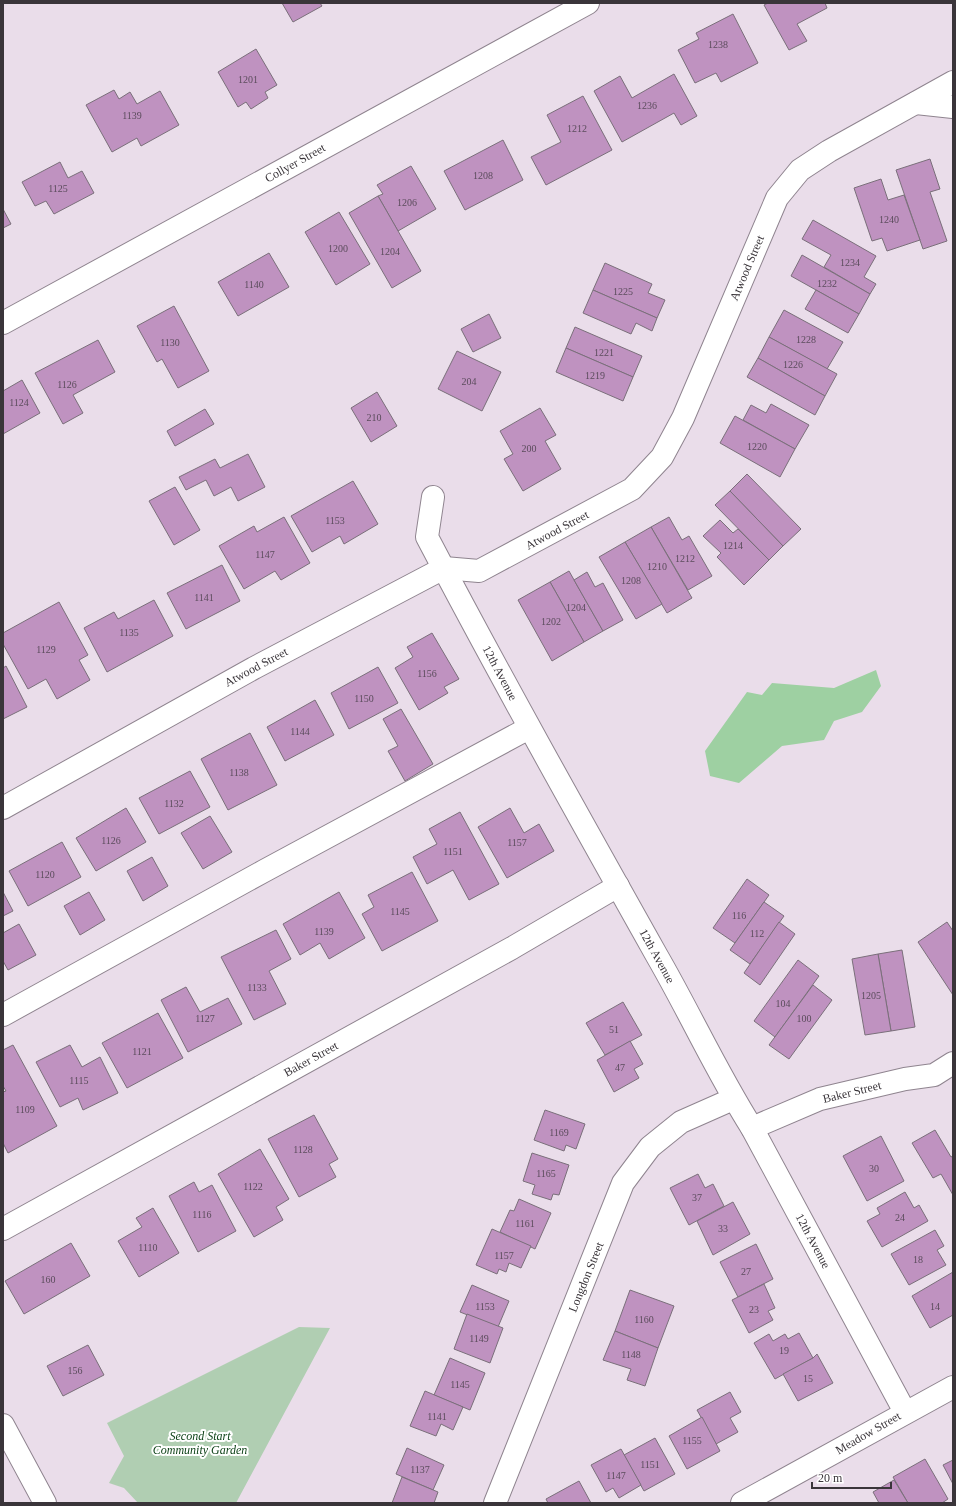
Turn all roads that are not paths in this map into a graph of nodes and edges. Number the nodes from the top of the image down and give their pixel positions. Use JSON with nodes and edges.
{"nodes":[{"id":1,"x":588,"y":3,"type":"edge"},
{"id":2,"x":953,"y":82,"type":"edge"},
{"id":3,"x":916,"y":103,"type":"junction"},
{"id":4,"x":953,"y":107,"type":"edge"},
{"id":5,"x":3,"y":324,"type":"edge"},
{"id":6,"x":433,"y":497,"type":"dead end"},
{"id":7,"x":444,"y":568,"type":"junction"},
{"id":8,"x":529,"y":728,"type":"junction"},
{"id":9,"x":3,"y":808,"type":"edge"},
{"id":10,"x":618,"y":886,"type":"junction"},
{"id":11,"x":3,"y":1015,"type":"edge"},
{"id":12,"x":953,"y":1063,"type":"edge"},
{"id":13,"x":733,"y":1099,"type":"junction"},
{"id":14,"x":752,"y":1128,"type":"junction"},
{"id":15,"x":3,"y":1229,"type":"edge"},
{"id":16,"x":953,"y":1387,"type":"edge"},
{"id":17,"x":905,"y":1412,"type":"junction"},
{"id":18,"x":3,"y":1426,"type":"edge"},
{"id":19,"x":45,"y":1503,"type":"edge"},
{"id":20,"x":495,"y":1503,"type":"edge"},
{"id":21,"x":742,"y":1503,"type":"edge"}],
"edges":[{"from":1,"to":5,"type":"street","name":"Collyer Street"},
{"from":2,"to":3,"type":"street","name":"Atwood Street"},
{"from":3,"to":4,"type":"street"},
{"from":3,"to":7,"type":"street","name":"Atwood Street"},
{"from":6,"to":7,"type":"street","name":"12th Avenue"},
{"from":7,"to":8,"type":"street","name":"12th Avenue"},
{"from":7,"to":9,"type":"street","name":"Atwood Street"},
{"from":8,"to":10,"type":"street","name":"12th Avenue"},
{"from":8,"to":11,"type":"street"},
{"from":10,"to":13,"type":"street","name":"12th Avenue"},
{"from":10,"to":15,"type":"street","name":"Baker Street"},
{"from":12,"to":14,"type":"street","name":"Baker Street"},
{"from":13,"to":14,"type":"street","name":"12th Avenue"},
{"from":13,"to":20,"type":"street","name":"Longdon Street"},
{"from":14,"to":17,"type":"street","name":"12th Avenue"},
{"from":16,"to":17,"type":"street","name":"Meadow Street"},
{"from":17,"to":21,"type":"street","name":"Meadow Street"},
{"from":18,"to":19,"type":"street"}]}
